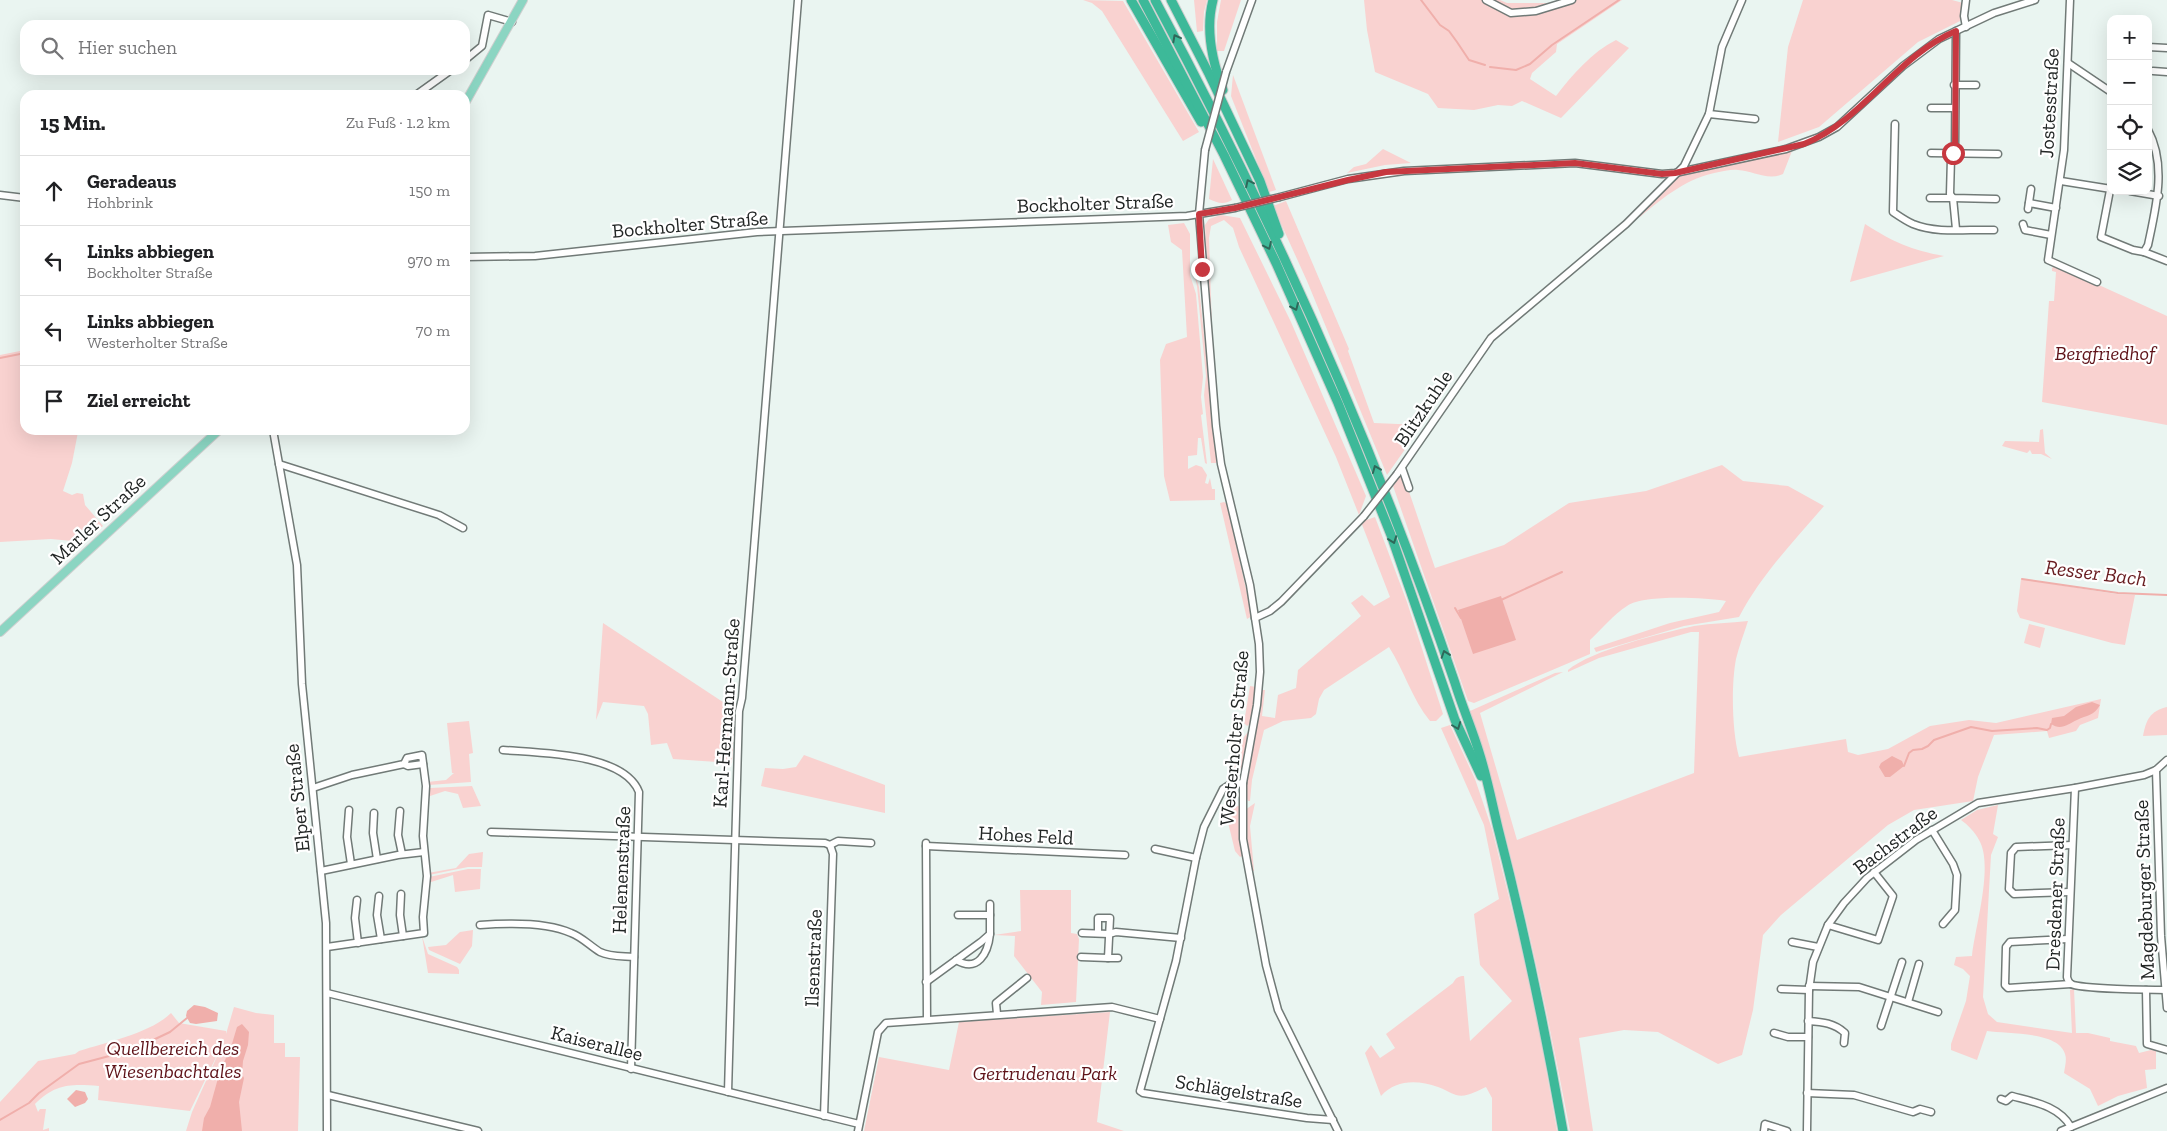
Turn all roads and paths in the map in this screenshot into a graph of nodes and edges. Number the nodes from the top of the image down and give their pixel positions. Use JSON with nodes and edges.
{"nodes":[{"id":1,"x":523,"y":0,"type":"edge"},
{"id":2,"x":798,"y":0,"type":"edge"},
{"id":3,"x":1126,"y":0,"type":"edge"},
{"id":4,"x":1131,"y":0,"type":"edge"},
{"id":5,"x":1143,"y":0,"type":"edge"},
{"id":6,"x":1156,"y":0,"type":"edge"},
{"id":7,"x":1171,"y":0,"type":"edge"},
{"id":8,"x":1213,"y":0,"type":"edge"},
{"id":9,"x":1252,"y":0,"type":"edge"},
{"id":10,"x":1486,"y":0,"type":"edge"},
{"id":11,"x":1572,"y":0,"type":"edge"},
{"id":12,"x":1742,"y":0,"type":"edge"},
{"id":13,"x":1966,"y":0,"type":"edge"},
{"id":14,"x":2035,"y":0,"type":"edge"},
{"id":15,"x":2070,"y":0,"type":"edge"},
{"id":16,"x":1140,"y":17,"type":"junction"},
{"id":17,"x":512,"y":22,"type":"junction"},
{"id":18,"x":1966,"y":27,"type":"junction"},
{"id":19,"x":1956,"y":31,"type":"junction"},
{"id":20,"x":2152,"y":47,"type":"edge"},
{"id":21,"x":2167,"y":48,"type":"edge"},
{"id":22,"x":470,"y":56,"type":"edge"},
{"id":23,"x":2068,"y":63,"type":"junction"},
{"id":24,"x":2154,"y":71,"type":"dead end"},
{"id":25,"x":2167,"y":72,"type":"edge"},
{"id":26,"x":444,"y":75,"type":"edge"},
{"id":27,"x":1954,"y":85,"type":"junction"},
{"id":28,"x":1976,"y":85,"type":"dead end"},
{"id":29,"x":2107,"y":89,"type":"edge"},
{"id":30,"x":423,"y":90,"type":"edge"},
{"id":31,"x":470,"y":94,"type":"edge"},
{"id":32,"x":1931,"y":108,"type":"dead end"},
{"id":33,"x":1954,"y":108,"type":"junction"},
{"id":34,"x":1709,"y":114,"type":"junction"},
{"id":35,"x":1755,"y":119,"type":"dead end"},
{"id":36,"x":1895,"y":124,"type":"dead end"},
{"id":37,"x":1235,"y":128,"type":"junction"},
{"id":38,"x":2152,"y":138,"type":"edge"},
{"id":39,"x":1931,"y":153,"type":"dead end"},
{"id":40,"x":1953,"y":153,"type":"junction"},
{"id":41,"x":1998,"y":154,"type":"dead end"},
{"id":42,"x":1224,"y":155,"type":"junction"},
{"id":43,"x":2164,"y":170,"type":"edge"},
{"id":44,"x":1675,"y":173,"type":"junction"},
{"id":45,"x":2061,"y":181,"type":"junction"},
{"id":46,"x":2107,"y":188,"type":"edge"},
{"id":47,"x":2031,"y":189,"type":"dead end"},
{"id":48,"x":0,"y":195,"type":"edge"},
{"id":49,"x":2109,"y":195,"type":"edge"},
{"id":50,"x":2152,"y":195,"type":"edge"},
{"id":51,"x":2159,"y":196,"type":"junction"},
{"id":52,"x":20,"y":197,"type":"edge"},
{"id":53,"x":1930,"y":198,"type":"dead end"},
{"id":54,"x":1953,"y":198,"type":"junction"},
{"id":55,"x":1996,"y":199,"type":"dead end"},
{"id":56,"x":2056,"y":208,"type":"junction"},
{"id":57,"x":1199,"y":214,"type":"junction"},
{"id":58,"x":1956,"y":229,"type":"junction"},
{"id":59,"x":1994,"y":230,"type":"dead end"},
{"id":60,"x":2024,"y":230,"type":"dead end"},
{"id":61,"x":779,"y":232,"type":"junction"},
{"id":62,"x":2051,"y":235,"type":"junction"},
{"id":63,"x":2144,"y":252,"type":"junction"},
{"id":64,"x":470,"y":257,"type":"edge"},
{"id":65,"x":1286,"y":259,"type":"junction"},
{"id":66,"x":2167,"y":261,"type":"edge"},
{"id":67,"x":2097,"y":282,"type":"dead end"},
{"id":68,"x":214,"y":435,"type":"edge"},
{"id":69,"x":274,"y":435,"type":"edge"},
{"id":70,"x":279,"y":464,"type":"junction"},
{"id":71,"x":1402,"y":468,"type":"junction"},
{"id":72,"x":1409,"y":488,"type":"dead end"},
{"id":73,"x":463,"y":528,"type":"dead end"},
{"id":74,"x":1255,"y":618,"type":"junction"},
{"id":75,"x":0,"y":632,"type":"edge"},
{"id":76,"x":503,"y":750,"type":"dead end"},
{"id":77,"x":2167,"y":760,"type":"edge"},
{"id":78,"x":2156,"y":770,"type":"junction"},
{"id":79,"x":1243,"y":783,"type":"junction"},
{"id":80,"x":313,"y":788,"type":"junction"},
{"id":81,"x":2075,"y":788,"type":"junction"},
{"id":82,"x":1492,"y":804,"type":"junction"},
{"id":83,"x":349,"y":810,"type":"dead end"},
{"id":84,"x":400,"y":811,"type":"dead end"},
{"id":85,"x":374,"y":813,"type":"dead end"},
{"id":86,"x":1932,"y":830,"type":"junction"},
{"id":87,"x":491,"y":832,"type":"dead end"},
{"id":88,"x":638,"y":837,"type":"junction"},
{"id":89,"x":736,"y":841,"type":"junction"},
{"id":90,"x":872,"y":843,"type":"dead end"},
{"id":91,"x":830,"y":845,"type":"junction"},
{"id":92,"x":2072,"y":845,"type":"junction"},
{"id":93,"x":1155,"y":849,"type":"dead end"},
{"id":94,"x":424,"y":852,"type":"junction"},
{"id":95,"x":402,"y":854,"type":"junction"},
{"id":96,"x":1125,"y":855,"type":"dead end"},
{"id":97,"x":1196,"y":858,"type":"junction"},
{"id":98,"x":377,"y":859,"type":"junction"},
{"id":99,"x":351,"y":864,"type":"junction"},
{"id":100,"x":321,"y":870,"type":"junction"},
{"id":101,"x":1874,"y":872,"type":"junction"},
{"id":102,"x":2070,"y":892,"type":"junction"},
{"id":103,"x":401,"y":894,"type":"dead end"},
{"id":104,"x":379,"y":896,"type":"dead end"},
{"id":105,"x":357,"y":900,"type":"dead end"},
{"id":106,"x":990,"y":904,"type":"dead end"},
{"id":107,"x":958,"y":915,"type":"dead end"},
{"id":108,"x":990,"y":915,"type":"junction"},
{"id":109,"x":480,"y":924,"type":"dead end"},
{"id":110,"x":1943,"y":924,"type":"dead end"},
{"id":111,"x":1828,"y":925,"type":"junction"},
{"id":112,"x":1082,"y":933,"type":"dead end"},
{"id":113,"x":1098,"y":933,"type":"junction"},
{"id":114,"x":990,"y":934,"type":"junction"},
{"id":115,"x":1109,"y":934,"type":"junction"},
{"id":116,"x":403,"y":936,"type":"junction"},
{"id":117,"x":1181,"y":938,"type":"junction"},
{"id":118,"x":381,"y":939,"type":"junction"},
{"id":119,"x":2068,"y":939,"type":"junction"},
{"id":120,"x":1792,"y":942,"type":"dead end"},
{"id":121,"x":358,"y":943,"type":"junction"},
{"id":122,"x":1818,"y":947,"type":"junction"},
{"id":123,"x":327,"y":948,"type":"junction"},
{"id":124,"x":634,"y":957,"type":"junction"},
{"id":125,"x":1081,"y":957,"type":"dead end"},
{"id":126,"x":1108,"y":958,"type":"junction"},
{"id":127,"x":1118,"y":958,"type":"dead end"},
{"id":128,"x":956,"y":960,"type":"junction"},
{"id":129,"x":1902,"y":962,"type":"dead end"},
{"id":130,"x":1919,"y":964,"type":"dead end"},
{"id":131,"x":1027,"y":978,"type":"dead end"},
{"id":132,"x":926,"y":982,"type":"junction"},
{"id":133,"x":2071,"y":984,"type":"junction"},
{"id":134,"x":1809,"y":988,"type":"junction"},
{"id":135,"x":1781,"y":990,"type":"dead end"},
{"id":136,"x":2146,"y":990,"type":"junction"},
{"id":137,"x":2166,"y":990,"type":"edge"},
{"id":138,"x":327,"y":993,"type":"junction"},
{"id":139,"x":1890,"y":996,"type":"junction"},
{"id":140,"x":1908,"y":1002,"type":"junction"},
{"id":141,"x":2167,"y":1008,"type":"edge"},
{"id":142,"x":1938,"y":1012,"type":"dead end"},
{"id":143,"x":997,"y":1014,"type":"junction"},
{"id":144,"x":927,"y":1019,"type":"junction"},
{"id":145,"x":1160,"y":1019,"type":"junction"},
{"id":146,"x":1808,"y":1021,"type":"junction"},
{"id":147,"x":1880,"y":1026,"type":"dead end"},
{"id":148,"x":1774,"y":1033,"type":"dead end"},
{"id":149,"x":1808,"y":1037,"type":"junction"},
{"id":150,"x":1844,"y":1043,"type":"dead end"},
{"id":151,"x":2167,"y":1050,"type":"edge"},
{"id":152,"x":631,"y":1069,"type":"junction"},
{"id":153,"x":2167,"y":1088,"type":"edge"},
{"id":154,"x":728,"y":1092,"type":"junction"},
{"id":155,"x":1807,"y":1093,"type":"junction"},
{"id":156,"x":328,"y":1095,"type":"junction"},
{"id":157,"x":2001,"y":1099,"type":"dead end"},
{"id":158,"x":1931,"y":1112,"type":"dead end"},
{"id":159,"x":824,"y":1116,"type":"junction"},
{"id":160,"x":1333,"y":1120,"type":"junction"},
{"id":161,"x":2071,"y":1127,"type":"junction"},
{"id":162,"x":858,"y":1128,"type":"edge"},
{"id":163,"x":327,"y":1131,"type":"edge"},
{"id":164,"x":478,"y":1131,"type":"edge"},
{"id":165,"x":1338,"y":1131,"type":"edge"},
{"id":166,"x":1563,"y":1131,"type":"edge"},
{"id":167,"x":1764,"y":1131,"type":"edge"},
{"id":168,"x":1787,"y":1131,"type":"edge"},
{"id":169,"x":1807,"y":1131,"type":"edge"},
{"id":170,"x":2061,"y":1131,"type":"edge"}],
"edges":[{"from":1,"to":17,"type":"main road"},
{"from":2,"to":61,"type":"street","name":"Karl-Hermann-Straße"},
{"from":3,"to":16,"type":"highway"},
{"from":4,"to":16,"type":"highway"},
{"from":5,"to":42,"type":"highway"},
{"from":65,"to":6,"type":"highway","one_way":true},
{"from":7,"to":37,"type":"highway"},
{"from":8,"to":37,"type":"highway"},
{"from":9,"to":57,"type":"street","name":"Westerholter Straße","bridge":true},
{"from":10,"to":11,"type":"street"},
{"from":12,"to":34,"type":"street","name":"Blitzkuhle"},
{"from":13,"to":18,"type":"street"},
{"from":14,"to":18,"type":"street","name":"Bockholter Straße"},
{"from":15,"to":23,"type":"street","name":"Jostesstraße"},
{"from":16,"to":42,"type":"highway"},
{"from":17,"to":22,"type":"street"},
{"from":17,"to":31,"type":"main road"},
{"from":18,"to":19,"type":"street","name":"Bockholter Straße"},
{"from":19,"to":27,"type":"street"},
{"from":19,"to":44,"type":"street","name":"Bockholter Straße"},
{"from":20,"to":21,"type":"street"},
{"from":23,"to":29,"type":"street"},
{"from":23,"to":45,"type":"street","name":"Jostesstraße"},
{"from":24,"to":25,"type":"street"},
{"from":26,"to":30,"type":"street"},
{"from":27,"to":28,"type":"street"},
{"from":27,"to":33,"type":"street"},
{"from":32,"to":33,"type":"street"},
{"from":33,"to":40,"type":"street"},
{"from":34,"to":35,"type":"street"},
{"from":34,"to":44,"type":"street","name":"Blitzkuhle"},
{"from":36,"to":58,"type":"street"},
{"from":37,"to":65,"type":"highway"},
{"from":38,"to":43,"type":"street"},
{"from":39,"to":40,"type":"street"},
{"from":40,"to":41,"type":"street"},
{"from":40,"to":54,"type":"street"},
{"from":42,"to":82,"type":"highway","one_way":true},
{"from":43,"to":51,"type":"street"},
{"from":44,"to":57,"type":"street","name":"Bockholter Straße","bridge":true},
{"from":44,"to":71,"type":"street","name":"Blitzkuhle"},
{"from":45,"to":46,"type":"street"},
{"from":45,"to":56,"type":"street","name":"Jostesstraße"},
{"from":47,"to":56,"type":"street"},
{"from":48,"to":52,"type":"street"},
{"from":49,"to":63,"type":"street"},
{"from":50,"to":51,"type":"street"},
{"from":51,"to":63,"type":"street"},
{"from":53,"to":54,"type":"street"},
{"from":54,"to":55,"type":"street"},
{"from":54,"to":58,"type":"street"},
{"from":56,"to":62,"type":"street","name":"Jostesstraße"},
{"from":57,"to":61,"type":"street","name":"Bockholter Straße"},
{"from":57,"to":74,"type":"street","name":"Westerholter Straße"},
{"from":58,"to":59,"type":"street"},
{"from":60,"to":62,"type":"street"},
{"from":61,"to":64,"type":"street","name":"Bockholter Straße"},
{"from":61,"to":89,"type":"street","name":"Karl-Hermann-Straße"},
{"from":62,"to":67,"type":"street","name":"Jostesstraße"},
{"from":63,"to":66,"type":"street"},
{"from":82,"to":65,"type":"highway","one_way":true},
{"from":68,"to":75,"type":"main road","name":"Marler Straße"},
{"from":69,"to":70,"type":"street","name":"Elper Straße"},
{"from":70,"to":73,"type":"street"},
{"from":70,"to":80,"type":"street","name":"Elper Straße"},
{"from":71,"to":72,"type":"street"},
{"from":71,"to":74,"type":"street","name":"Blitzkuhle","bridge":true},
{"from":74,"to":79,"type":"street","name":"Westerholter Straße"},
{"from":76,"to":88,"type":"street","name":"Helenenstraße"},
{"from":77,"to":78,"type":"street","name":"Bachstraße"},
{"from":78,"to":81,"type":"street","name":"Bachstraße"},
{"from":78,"to":137,"type":"street","name":"Magdeburger Straße"},
{"from":79,"to":97,"type":"street"},
{"from":79,"to":160,"type":"street","name":"Westerholter Straße"},
{"from":80,"to":94,"type":"street"},
{"from":80,"to":100,"type":"street","name":"Elper Straße"},
{"from":81,"to":86,"type":"street","name":"Bachstraße"},
{"from":81,"to":92,"type":"street","name":"Dresdener Straße"},
{"from":82,"to":166,"type":"highway"},
{"from":83,"to":99,"type":"street"},
{"from":84,"to":95,"type":"street"},
{"from":85,"to":98,"type":"street"},
{"from":86,"to":101,"type":"street","name":"Bachstraße"},
{"from":86,"to":110,"type":"street"},
{"from":87,"to":88,"type":"street"},
{"from":88,"to":89,"type":"street"},
{"from":88,"to":124,"type":"street","name":"Helenenstraße"},
{"from":89,"to":91,"type":"street"},
{"from":89,"to":154,"type":"street","name":"Karl-Hermann-Straße"},
{"from":90,"to":91,"type":"street"},
{"from":91,"to":159,"type":"street","name":"Ilsenstraße"},
{"from":92,"to":102,"type":"street","name":"Dresdener Straße"},
{"from":92,"to":102,"type":"street"},
{"from":93,"to":97,"type":"street"},
{"from":94,"to":95,"type":"street"},
{"from":94,"to":116,"type":"street"},
{"from":95,"to":98,"type":"street"},
{"from":96,"to":132,"type":"street","name":"Hohes Feld"},
{"from":97,"to":117,"type":"street"},
{"from":98,"to":99,"type":"street"},
{"from":99,"to":100,"type":"street"},
{"from":100,"to":123,"type":"street","name":"Elper Straße"},
{"from":101,"to":111,"type":"street","name":"Bachstraße"},
{"from":101,"to":111,"type":"street"},
{"from":102,"to":119,"type":"street","name":"Dresdener Straße"},
{"from":103,"to":116,"type":"street"},
{"from":104,"to":118,"type":"street"},
{"from":105,"to":121,"type":"street"},
{"from":106,"to":108,"type":"street"},
{"from":107,"to":108,"type":"street"},
{"from":108,"to":114,"type":"street"},
{"from":109,"to":124,"type":"street"},
{"from":111,"to":122,"type":"street","name":"Bachstraße"},
{"from":112,"to":113,"type":"street"},
{"from":113,"to":115,"type":"street"},
{"from":113,"to":115,"type":"street"},
{"from":114,"to":128,"type":"street"},
{"from":114,"to":128,"type":"street"},
{"from":115,"to":117,"type":"street"},
{"from":115,"to":126,"type":"street"},
{"from":116,"to":118,"type":"street"},
{"from":117,"to":145,"type":"street"},
{"from":118,"to":121,"type":"street"},
{"from":119,"to":133,"type":"street","name":"Dresdener Straße"},
{"from":119,"to":133,"type":"street"},
{"from":120,"to":122,"type":"street"},
{"from":121,"to":123,"type":"street"},
{"from":122,"to":134,"type":"street","name":"Bachstraße"},
{"from":123,"to":138,"type":"street","name":"Elper Straße"},
{"from":124,"to":152,"type":"street","name":"Helenenstraße"},
{"from":125,"to":126,"type":"street"},
{"from":126,"to":127,"type":"street"},
{"from":128,"to":132,"type":"street"},
{"from":129,"to":139,"type":"street"},
{"from":130,"to":140,"type":"street"},
{"from":131,"to":143,"type":"street"},
{"from":132,"to":144,"type":"street","name":"Hohes Feld"},
{"from":133,"to":136,"type":"street","name":"Dresdener Straße"},
{"from":134,"to":135,"type":"street"},
{"from":134,"to":139,"type":"street"},
{"from":134,"to":146,"type":"street","name":"Bachstraße"},
{"from":136,"to":137,"type":"street","name":"Dresdener Straße"},
{"from":136,"to":151,"type":"street"},
{"from":137,"to":141,"type":"street","name":"Magdeburger Straße"},
{"from":138,"to":152,"type":"street","name":"Kaiserallee"},
{"from":138,"to":156,"type":"street","name":"Elper Straße"},
{"from":139,"to":140,"type":"street"},
{"from":139,"to":147,"type":"street"},
{"from":140,"to":142,"type":"street"},
{"from":143,"to":144,"type":"street"},
{"from":143,"to":145,"type":"street"},
{"from":144,"to":162,"type":"street"},
{"from":145,"to":160,"type":"street","name":"Schlägelstraße"},
{"from":146,"to":149,"type":"street","name":"Bachstraße"},
{"from":146,"to":150,"type":"street"},
{"from":148,"to":149,"type":"street"},
{"from":149,"to":155,"type":"street","name":"Bachstraße"},
{"from":152,"to":154,"type":"street","name":"Kaiserallee"},
{"from":153,"to":161,"type":"street"},
{"from":154,"to":159,"type":"street","name":"Kaiserallee"},
{"from":155,"to":158,"type":"street"},
{"from":155,"to":169,"type":"street","name":"Bachstraße"},
{"from":156,"to":163,"type":"street","name":"Elper Straße"},
{"from":156,"to":164,"type":"street"},
{"from":157,"to":161,"type":"street"},
{"from":159,"to":162,"type":"street","name":"Kaiserallee"},
{"from":160,"to":165,"type":"street","name":"Westerholter Straße"},
{"from":161,"to":170,"type":"street"},
{"from":167,"to":168,"type":"street"}]}
